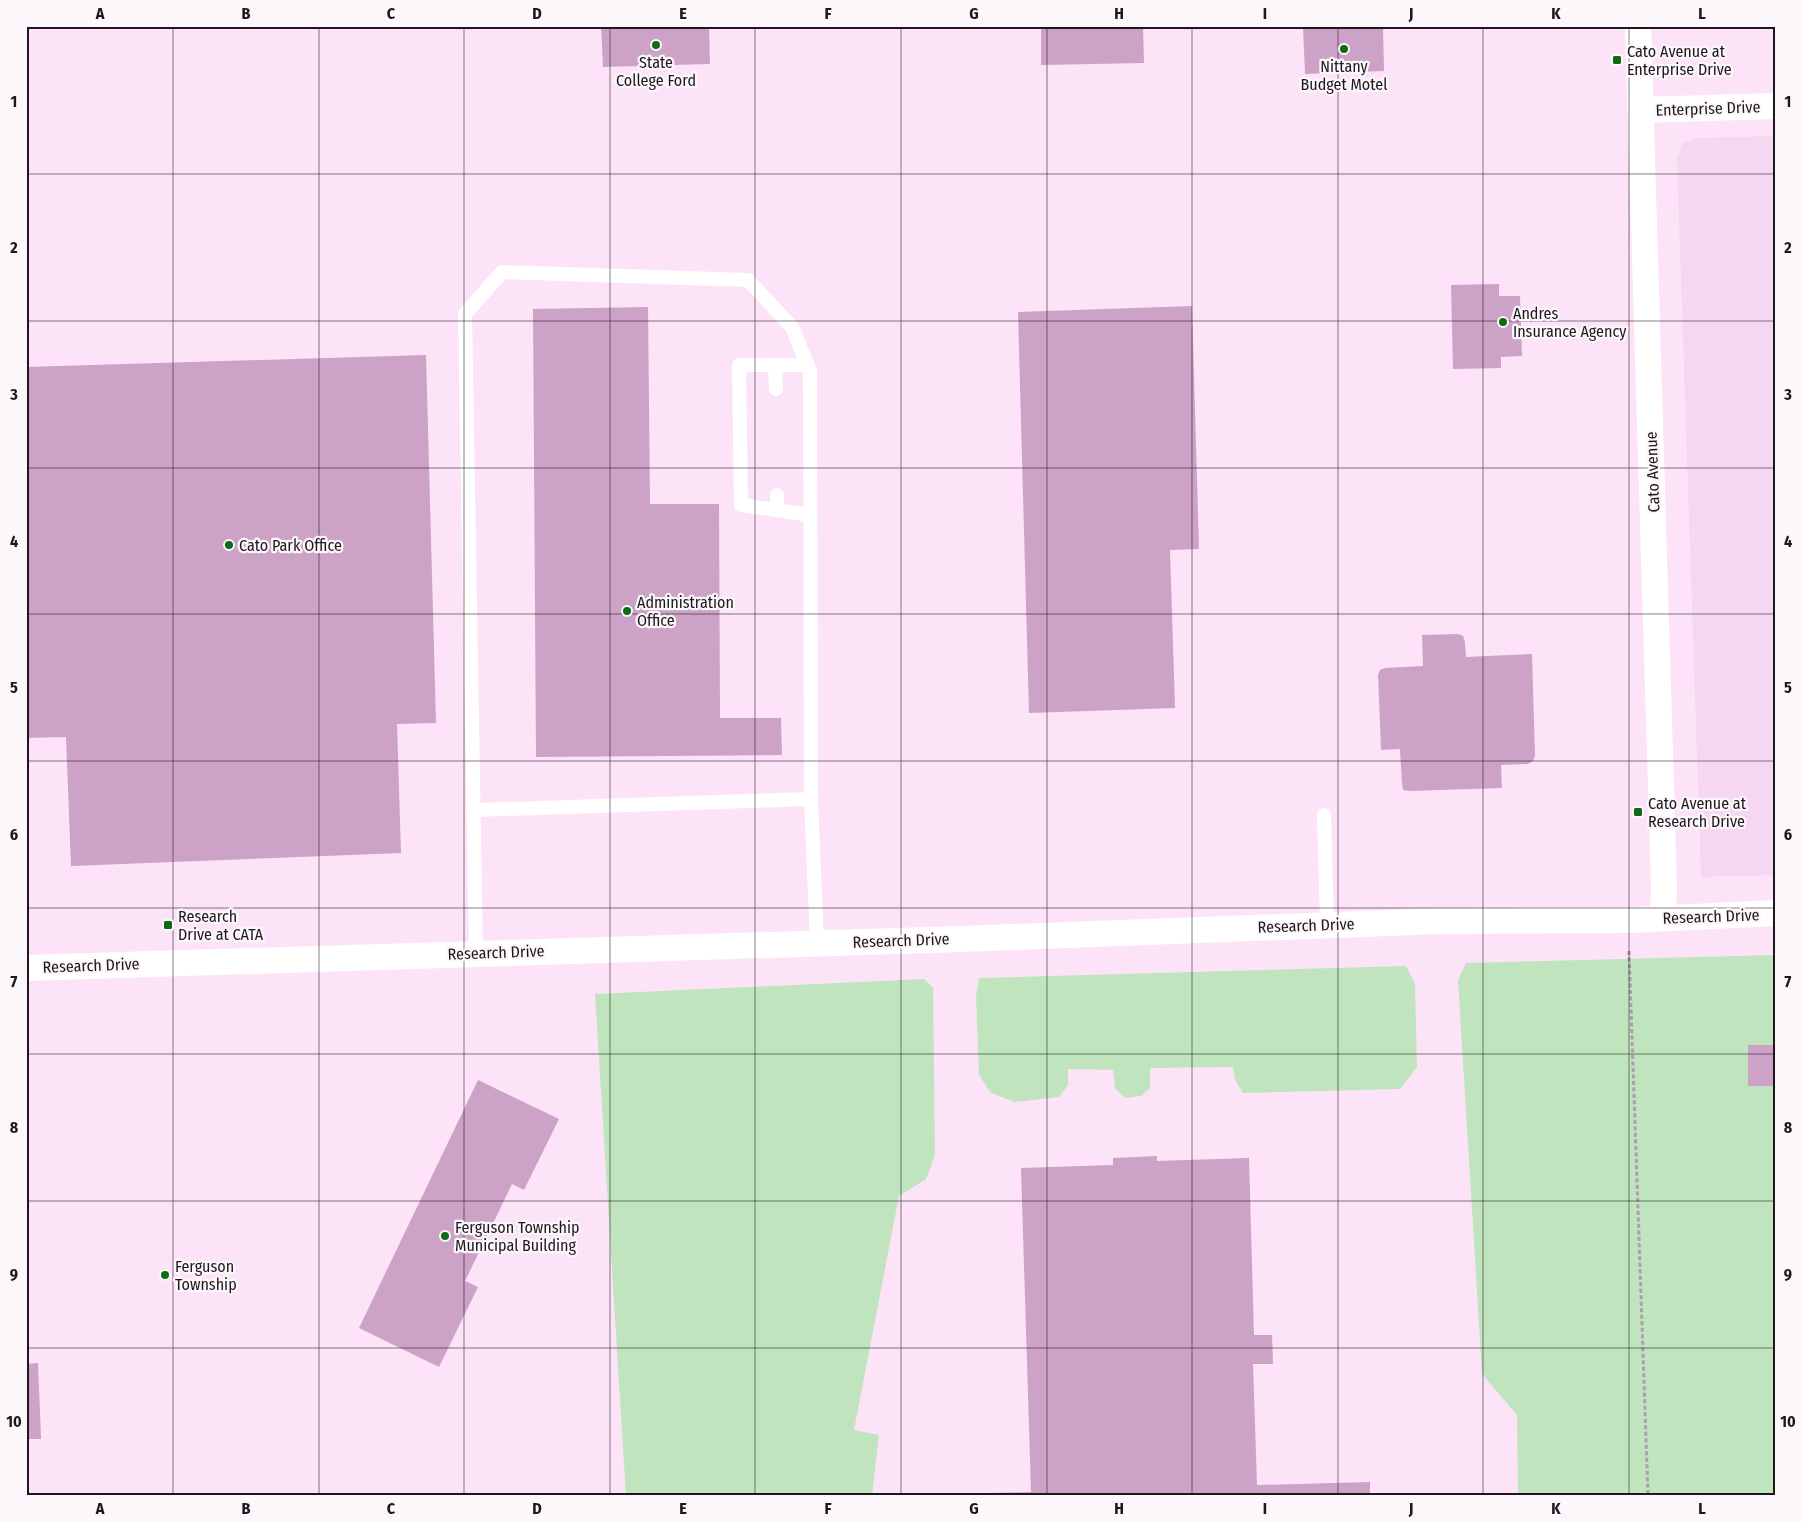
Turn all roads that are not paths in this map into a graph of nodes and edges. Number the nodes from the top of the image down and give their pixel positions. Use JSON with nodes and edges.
{"nodes":[{"id":1,"x":1638,"y":26,"type":"edge"},
{"id":2,"x":1776,"y":106,"type":"edge"},
{"id":3,"x":1640,"y":110,"type":"junction"},
{"id":4,"x":775,"y":365,"type":"junction"},
{"id":5,"x":807,"y":365,"type":"junction"},
{"id":6,"x":776,"y":390,"type":"dead end"},
{"id":7,"x":777,"y":495,"type":"dead end"},
{"id":8,"x":777,"y":510,"type":"junction"},
{"id":9,"x":810,"y":515,"type":"junction"},
{"id":10,"x":811,"y":799,"type":"junction"},
{"id":11,"x":474,"y":810,"type":"junction"},
{"id":12,"x":1324,"y":816,"type":"dead end"},
{"id":13,"x":1776,"y":913,"type":"edge"},
{"id":14,"x":1664,"y":918,"type":"junction"},
{"id":15,"x":1327,"y":925,"type":"junction"},
{"id":16,"x":817,"y":943,"type":"junction"},
{"id":17,"x":476,"y":953,"type":"junction"},
{"id":18,"x":26,"y":968,"type":"edge"}],
"edges":[{"from":1,"to":3,"type":"street","name":"Cato Avenue"},
{"from":2,"to":3,"type":"street","name":"Enterprise Drive"},
{"from":3,"to":14,"type":"street","name":"Cato Avenue"},
{"from":4,"to":5,"type":"lane"},
{"from":4,"to":6,"type":"lane"},
{"from":4,"to":8,"type":"lane"},
{"from":5,"to":9,"type":"lane"},
{"from":5,"to":11,"type":"lane"},
{"from":7,"to":8,"type":"lane"},
{"from":8,"to":9,"type":"lane"},
{"from":9,"to":10,"type":"lane"},
{"from":10,"to":11,"type":"lane"},
{"from":10,"to":16,"type":"lane"},
{"from":11,"to":17,"type":"lane"},
{"from":12,"to":15,"type":"lane"},
{"from":13,"to":14,"type":"street","name":"Research Drive"},
{"from":14,"to":15,"type":"street","name":"Research Drive"},
{"from":15,"to":16,"type":"street","name":"Research Drive"},
{"from":16,"to":17,"type":"street","name":"Research Drive"},
{"from":17,"to":18,"type":"street","name":"Research Drive"}]}
